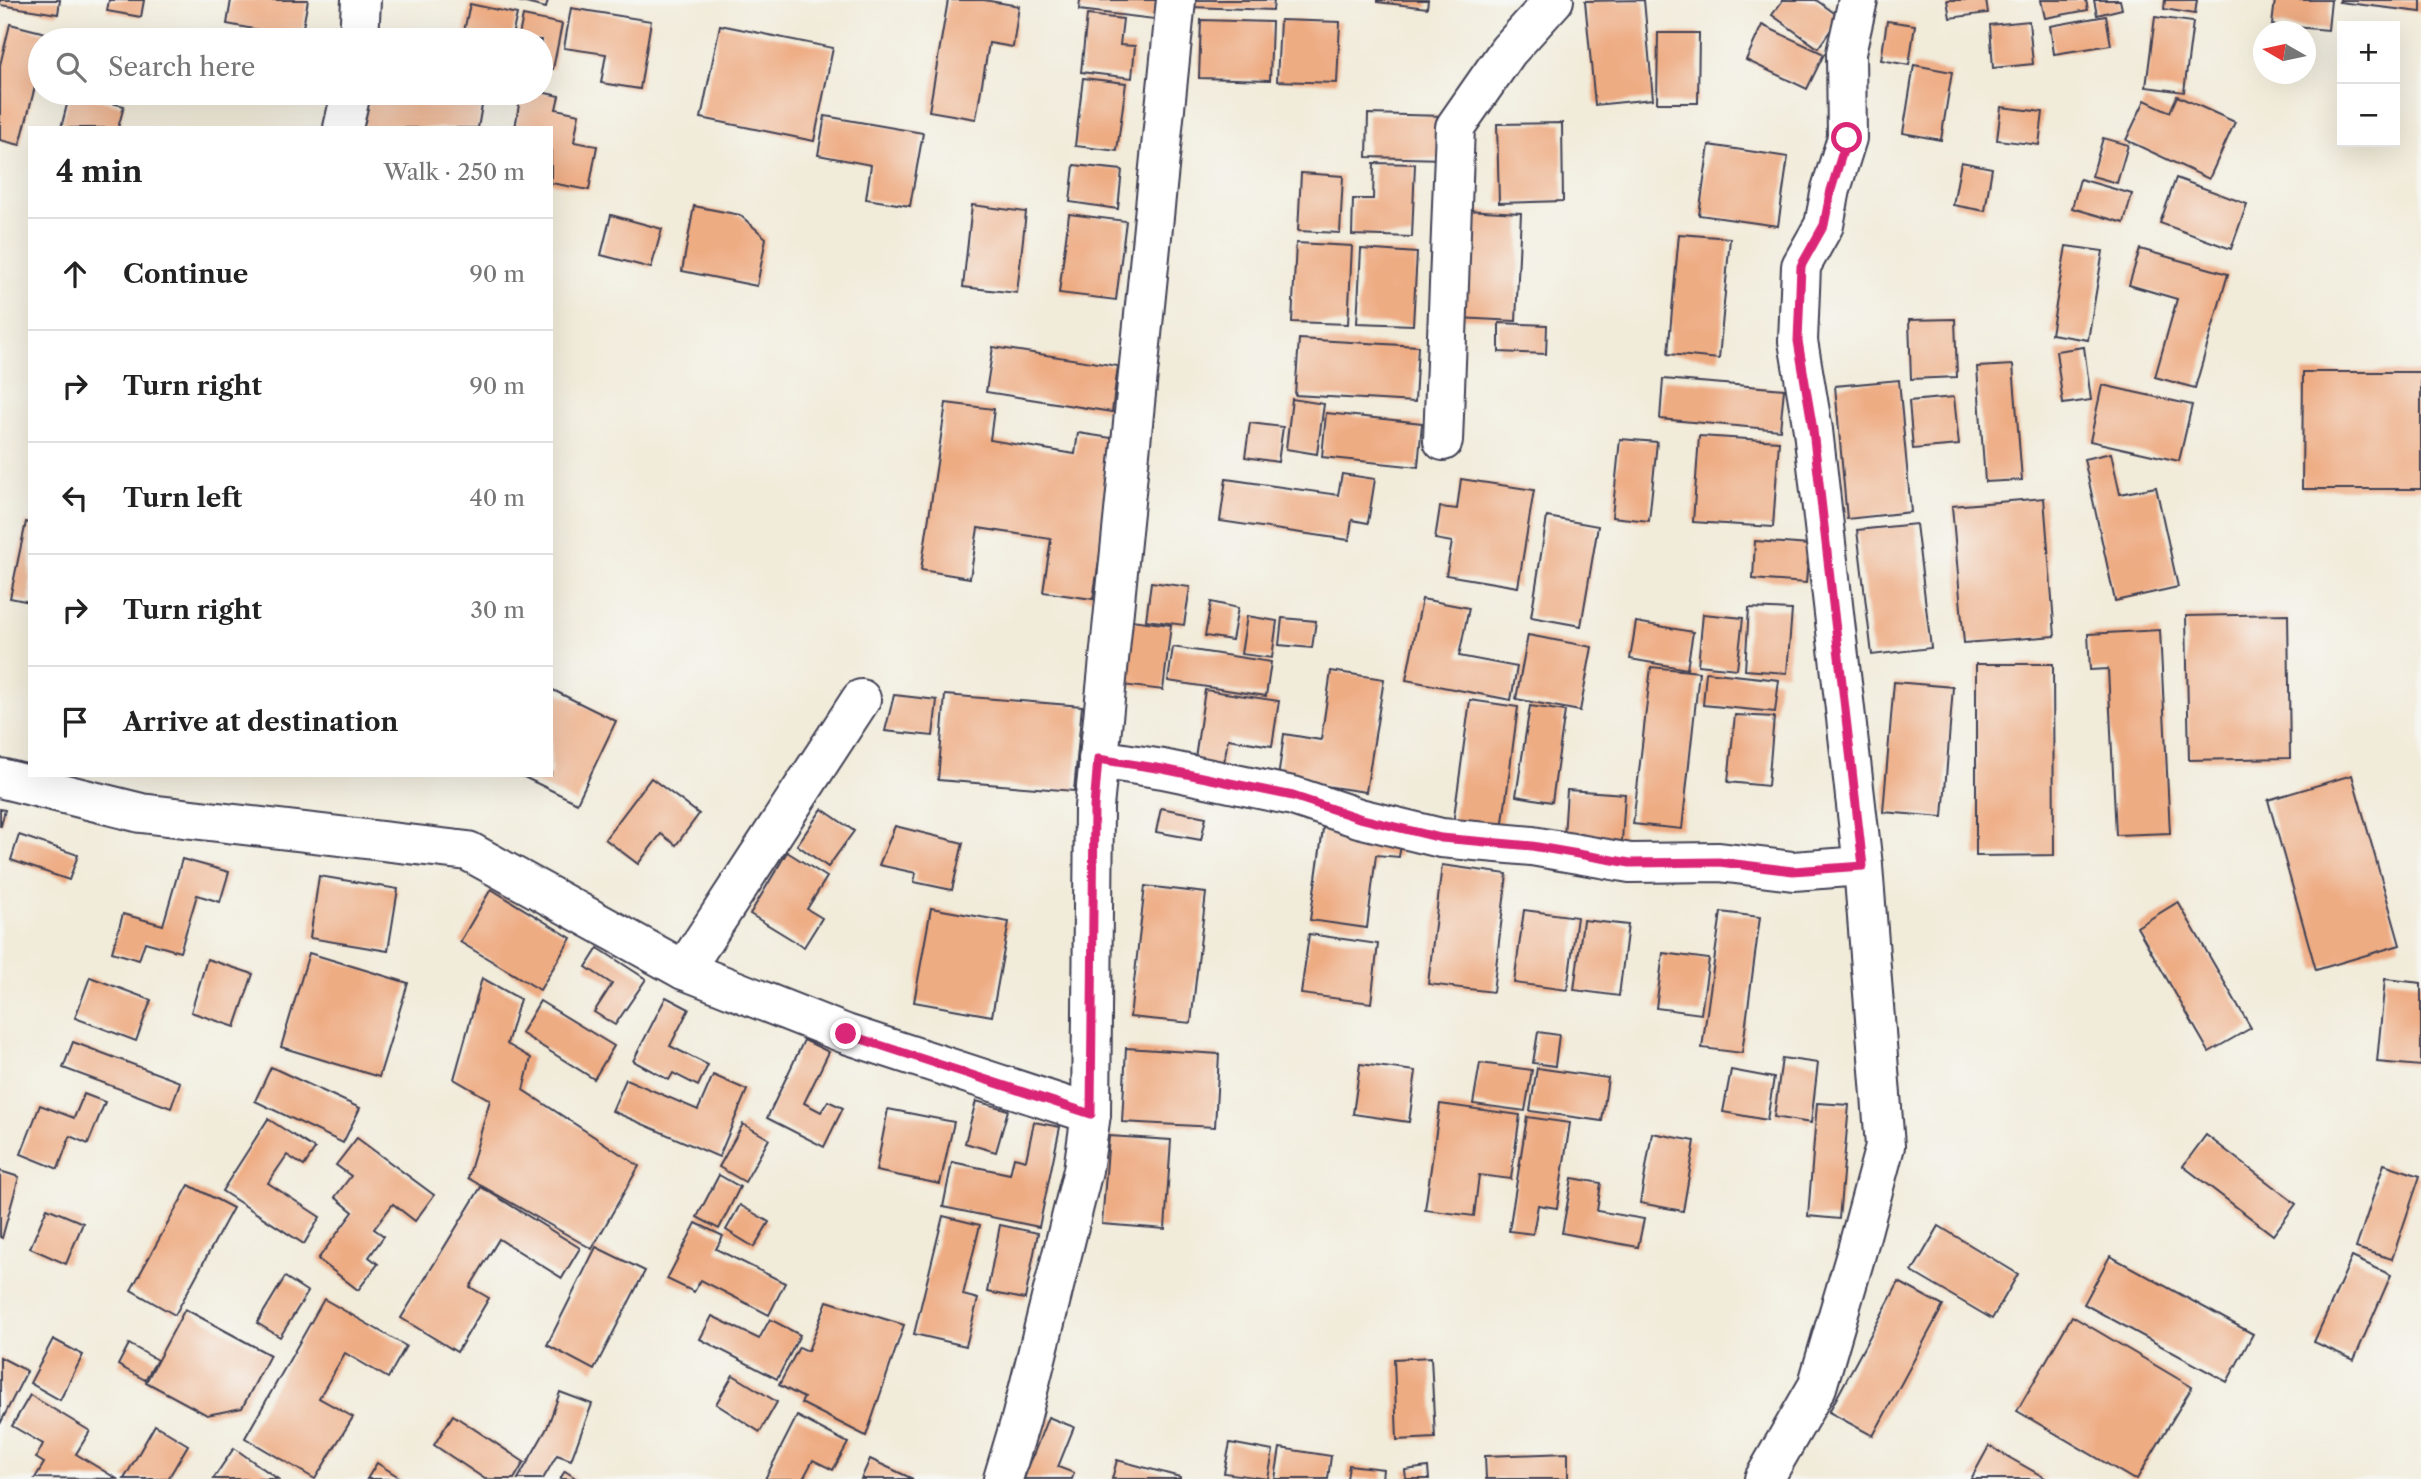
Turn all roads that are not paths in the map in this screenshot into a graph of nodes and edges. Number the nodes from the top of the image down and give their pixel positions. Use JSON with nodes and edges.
{"nodes":[{"id":1,"x":361,"y":0,"type":"edge"},
{"id":2,"x":1176,"y":0,"type":"edge"},
{"id":3,"x":1554,"y":0,"type":"edge"},
{"id":4,"x":1858,"y":0,"type":"edge"},
{"id":5,"x":360,"y":28,"type":"edge"},
{"id":6,"x":348,"y":105,"type":"edge"},
{"id":7,"x":343,"y":126,"type":"edge"},
{"id":8,"x":1443,"y":441,"type":"dead end"},
{"id":9,"x":861,"y":699,"type":"dead end"},
{"id":10,"x":1098,"y":759,"type":"junction"},
{"id":11,"x":0,"y":778,"type":"edge"},
{"id":12,"x":1863,"y":866,"type":"junction"},
{"id":13,"x":684,"y":970,"type":"junction"},
{"id":14,"x":1091,"y":1114,"type":"junction"},
{"id":15,"x":1003,"y":1479,"type":"edge"},
{"id":16,"x":1764,"y":1479,"type":"edge"}],
"edges":[{"from":1,"to":5,"type":"street"},
{"from":2,"to":10,"type":"street"},
{"from":3,"to":8,"type":"street"},
{"from":4,"to":12,"type":"street"},
{"from":6,"to":7,"type":"street"},
{"from":9,"to":13,"type":"street"},
{"from":10,"to":12,"type":"street"},
{"from":10,"to":14,"type":"street"},
{"from":11,"to":13,"type":"street"},
{"from":12,"to":16,"type":"street"},
{"from":13,"to":14,"type":"street"},
{"from":14,"to":15,"type":"street"}]}
